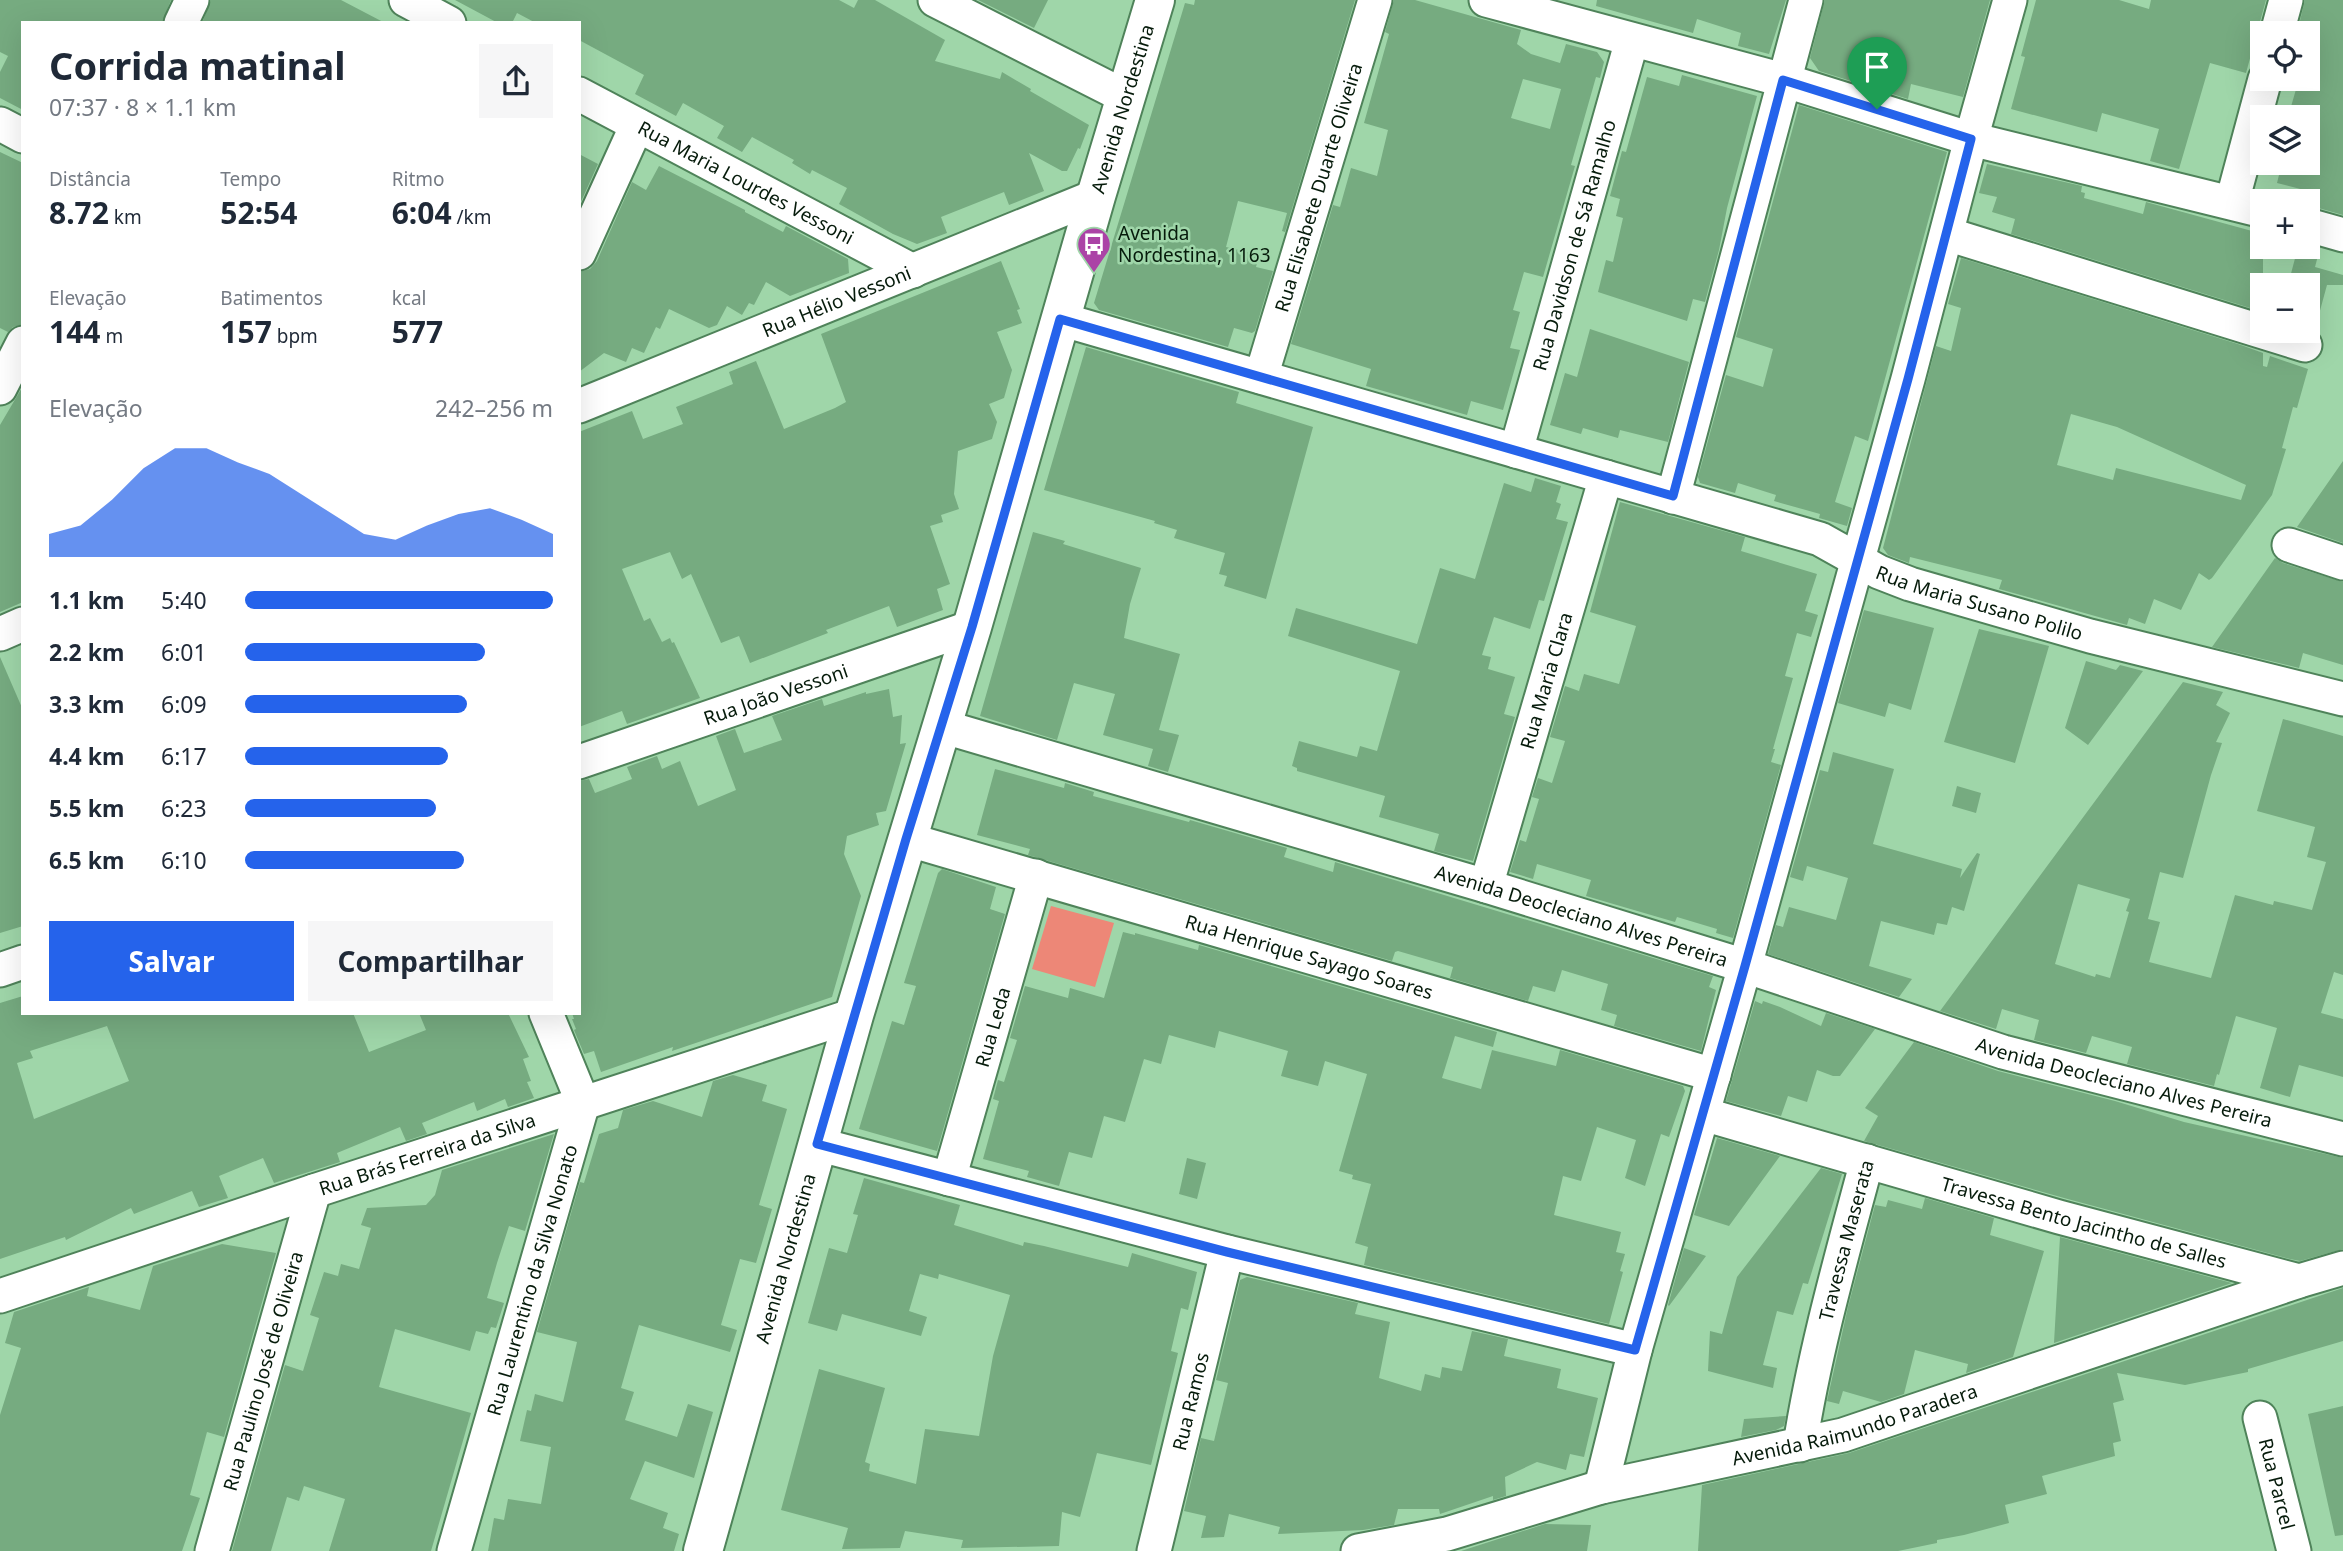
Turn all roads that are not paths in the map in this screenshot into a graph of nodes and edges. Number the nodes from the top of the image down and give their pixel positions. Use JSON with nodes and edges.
{"nodes":[{"id":1,"x":192,"y":0,"type":"edge"},
{"id":2,"x":406,"y":0,"type":"edge"},
{"id":3,"x":935,"y":0,"type":"edge"},
{"id":4,"x":1155,"y":0,"type":"edge"},
{"id":5,"x":1376,"y":0,"type":"edge"},
{"id":6,"x":1486,"y":0,"type":"edge"},
{"id":7,"x":1806,"y":0,"type":"edge"},
{"id":8,"x":2011,"y":0,"type":"edge"},
{"id":9,"x":2286,"y":0,"type":"edge"},
{"id":10,"x":182,"y":21,"type":"edge"},
{"id":11,"x":440,"y":21,"type":"edge"},
{"id":12,"x":2280,"y":21,"type":"edge"},
{"id":13,"x":1632,"y":40,"type":"junction"},
{"id":14,"x":1783,"y":80,"type":"junction"},
{"id":15,"x":2263,"y":91,"type":"edge"},
{"id":16,"x":581,"y":95,"type":"edge"},
{"id":17,"x":1126,"y":97,"type":"junction"},
{"id":18,"x":0,"y":124,"type":"edge"},
{"id":19,"x":637,"y":125,"type":"junction"},
{"id":20,"x":21,"y":135,"type":"edge"},
{"id":21,"x":1971,"y":139,"type":"junction"},
{"id":22,"x":1096,"y":196,"type":"junction"},
{"id":23,"x":2248,"y":207,"type":"edge"},
{"id":24,"x":2320,"y":228,"type":"edge"},
{"id":25,"x":1947,"y":234,"type":"junction"},
{"id":26,"x":2343,"y":235,"type":"edge"},
{"id":27,"x":581,"y":249,"type":"edge"},
{"id":28,"x":913,"y":271,"type":"junction"},
{"id":29,"x":1060,"y":319,"type":"junction"},
{"id":30,"x":2305,"y":345,"type":"dead end"},
{"id":31,"x":21,"y":347,"type":"edge"},
{"id":32,"x":1261,"y":377,"type":"junction"},
{"id":33,"x":0,"y":388,"type":"edge"},
{"id":34,"x":581,"y":405,"type":"edge"},
{"id":35,"x":1516,"y":451,"type":"junction"},
{"id":36,"x":1606,"y":477,"type":"junction"},
{"id":37,"x":1673,"y":496,"type":"junction"},
{"id":38,"x":2289,"y":545,"type":"dead end"},
{"id":39,"x":1857,"y":559,"type":"junction"},
{"id":40,"x":2343,"y":563,"type":"edge"},
{"id":41,"x":21,"y":625,"type":"edge"},
{"id":42,"x":972,"y":627,"type":"junction"},
{"id":43,"x":0,"y":634,"type":"edge"},
{"id":44,"x":2343,"y":699,"type":"edge"},
{"id":45,"x":941,"y":726,"type":"junction"},
{"id":46,"x":581,"y":761,"type":"edge"},
{"id":47,"x":906,"y":839,"type":"junction"},
{"id":48,"x":1036,"y":876,"type":"junction"},
{"id":49,"x":1486,"y":886,"type":"junction"},
{"id":50,"x":21,"y":963,"type":"edge"},
{"id":51,"x":1745,"y":966,"type":"junction"},
{"id":52,"x":0,"y":970,"type":"edge"},
{"id":53,"x":547,"y":1015,"type":"edge"},
{"id":54,"x":854,"y":1015,"type":"junction"},
{"id":55,"x":1714,"y":1075,"type":"junction"},
{"id":56,"x":583,"y":1103,"type":"junction"},
{"id":57,"x":1703,"y":1114,"type":"junction"},
{"id":58,"x":2343,"y":1139,"type":"edge"},
{"id":59,"x":817,"y":1144,"type":"junction"},
{"id":60,"x":1867,"y":1161,"type":"junction"},
{"id":61,"x":949,"y":1179,"type":"junction"},
{"id":62,"x":314,"y":1191,"type":"junction"},
{"id":63,"x":1227,"y":1252,"type":"junction"},
{"id":64,"x":2343,"y":1268,"type":"edge"},
{"id":65,"x":2299,"y":1281,"type":"junction"},
{"id":66,"x":0,"y":1296,"type":"edge"},
{"id":67,"x":1635,"y":1350,"type":"junction"},
{"id":68,"x":2260,"y":1419,"type":"dead end"},
{"id":69,"x":1800,"y":1445,"type":"junction"},
{"id":70,"x":1601,"y":1487,"type":"junction"},
{"id":71,"x":212,"y":1551,"type":"edge"},
{"id":72,"x":454,"y":1551,"type":"edge"},
{"id":73,"x":703,"y":1551,"type":"edge"},
{"id":74,"x":1154,"y":1551,"type":"edge"},
{"id":75,"x":1358,"y":1551,"type":"edge"},
{"id":76,"x":2294,"y":1551,"type":"edge"}],
"edges":[{"from":1,"to":10,"type":"street"},
{"from":2,"to":11,"type":"street"},
{"from":3,"to":17,"type":"street"},
{"from":4,"to":17,"type":"main road","name":"Avenida Nordestina"},
{"from":5,"to":32,"type":"street","name":"Rua Elisabete Duarte Oliveira"},
{"from":6,"to":13,"type":"street"},
{"from":7,"to":14,"type":"street"},
{"from":8,"to":21,"type":"street"},
{"from":9,"to":12,"type":"street"},
{"from":13,"to":14,"type":"street"},
{"from":13,"to":35,"type":"street","name":"Rua Davidson de Sá Ramalho"},
{"from":14,"to":21,"type":"street"},
{"from":14,"to":37,"type":"street"},
{"from":15,"to":23,"type":"street"},
{"from":16,"to":19,"type":"street","name":"Rua Maria Lourdes Vessoni"},
{"from":17,"to":22,"type":"main road","name":"Avenida Nordestina"},
{"from":18,"to":20,"type":"street"},
{"from":19,"to":27,"type":"street"},
{"from":19,"to":28,"type":"street","name":"Rua Maria Lourdes Vessoni"},
{"from":21,"to":23,"type":"street"},
{"from":21,"to":25,"type":"street"},
{"from":22,"to":28,"type":"street","name":"Rua Hélio Vessoni"},
{"from":22,"to":29,"type":"main road","name":"Avenida Nordestina"},
{"from":24,"to":26,"type":"street"},
{"from":25,"to":30,"type":"street"},
{"from":25,"to":39,"type":"street"},
{"from":28,"to":34,"type":"street","name":"Rua Hélio Vessoni"},
{"from":29,"to":32,"type":"street","name":"Rua Maria Susano Polilo"},
{"from":29,"to":42,"type":"main road","name":"Avenida Nordestina"},
{"from":31,"to":33,"type":"street"},
{"from":32,"to":35,"type":"street","name":"Rua Maria Susano Polilo"},
{"from":35,"to":36,"type":"street","name":"Rua Maria Susano Polilo"},
{"from":36,"to":37,"type":"street","name":"Rua Maria Susano Polilo"},
{"from":36,"to":49,"type":"street","name":"Rua Maria Clara"},
{"from":37,"to":39,"type":"street","name":"Rua Maria Susano Polilo"},
{"from":38,"to":40,"type":"street"},
{"from":39,"to":44,"type":"street","name":"Rua Maria Susano Polilo"},
{"from":39,"to":51,"type":"street"},
{"from":41,"to":43,"type":"street"},
{"from":42,"to":45,"type":"main road","name":"Avenida Nordestina"},
{"from":42,"to":46,"type":"street","name":"Rua João Vessoni"},
{"from":45,"to":47,"type":"main road","name":"Avenida Nordestina"},
{"from":45,"to":49,"type":"street","name":"Avenida Deocleciano Alves Pereira"},
{"from":47,"to":48,"type":"street","name":"Rua Henrique Sayago Soares"},
{"from":47,"to":54,"type":"main road","name":"Avenida Nordestina"},
{"from":48,"to":55,"type":"street","name":"Rua Henrique Sayago Soares"},
{"from":48,"to":61,"type":"street","name":"Rua Leda"},
{"from":49,"to":51,"type":"street","name":"Avenida Deocleciano Alves Pereira"},
{"from":50,"to":52,"type":"street"},
{"from":51,"to":55,"type":"street"},
{"from":51,"to":58,"type":"street","name":"Avenida Deocleciano Alves Pereira"},
{"from":53,"to":56,"type":"street"},
{"from":54,"to":56,"type":"street","name":"Rua Brás Ferreira da Silva"},
{"from":54,"to":59,"type":"main road","name":"Avenida Nordestina"},
{"from":55,"to":57,"type":"street"},
{"from":56,"to":62,"type":"street","name":"Rua Brás Ferreira da Silva"},
{"from":56,"to":72,"type":"street","name":"Rua Laurentino da Silva Nonato"},
{"from":57,"to":60,"type":"street","name":"Travessa Maserata"},
{"from":57,"to":67,"type":"street"},
{"from":59,"to":61,"type":"street"},
{"from":59,"to":73,"type":"main road","name":"Avenida Nordestina"},
{"from":60,"to":65,"type":"street","name":"Travessa Bento Jacintho de Salles"},
{"from":60,"to":69,"type":"street","name":"Travessa Maserata"},
{"from":61,"to":63,"type":"street"},
{"from":62,"to":66,"type":"street","name":"Rua Brás Ferreira da Silva"},
{"from":62,"to":71,"type":"street","name":"Rua Paulino José de Oliveira"},
{"from":63,"to":67,"type":"street"},
{"from":63,"to":74,"type":"street","name":"Rua Ramos"},
{"from":64,"to":65,"type":"street","name":"Avenida Raimundo Paradera"},
{"from":65,"to":69,"type":"street","name":"Avenida Raimundo Paradera"},
{"from":67,"to":70,"type":"street"},
{"from":68,"to":76,"type":"street","name":"Rua Parcel"},
{"from":69,"to":70,"type":"street","name":"Avenida Raimundo Paradera"},
{"from":70,"to":75,"type":"street","name":"Avenida Raimundo Paradera"}]}
